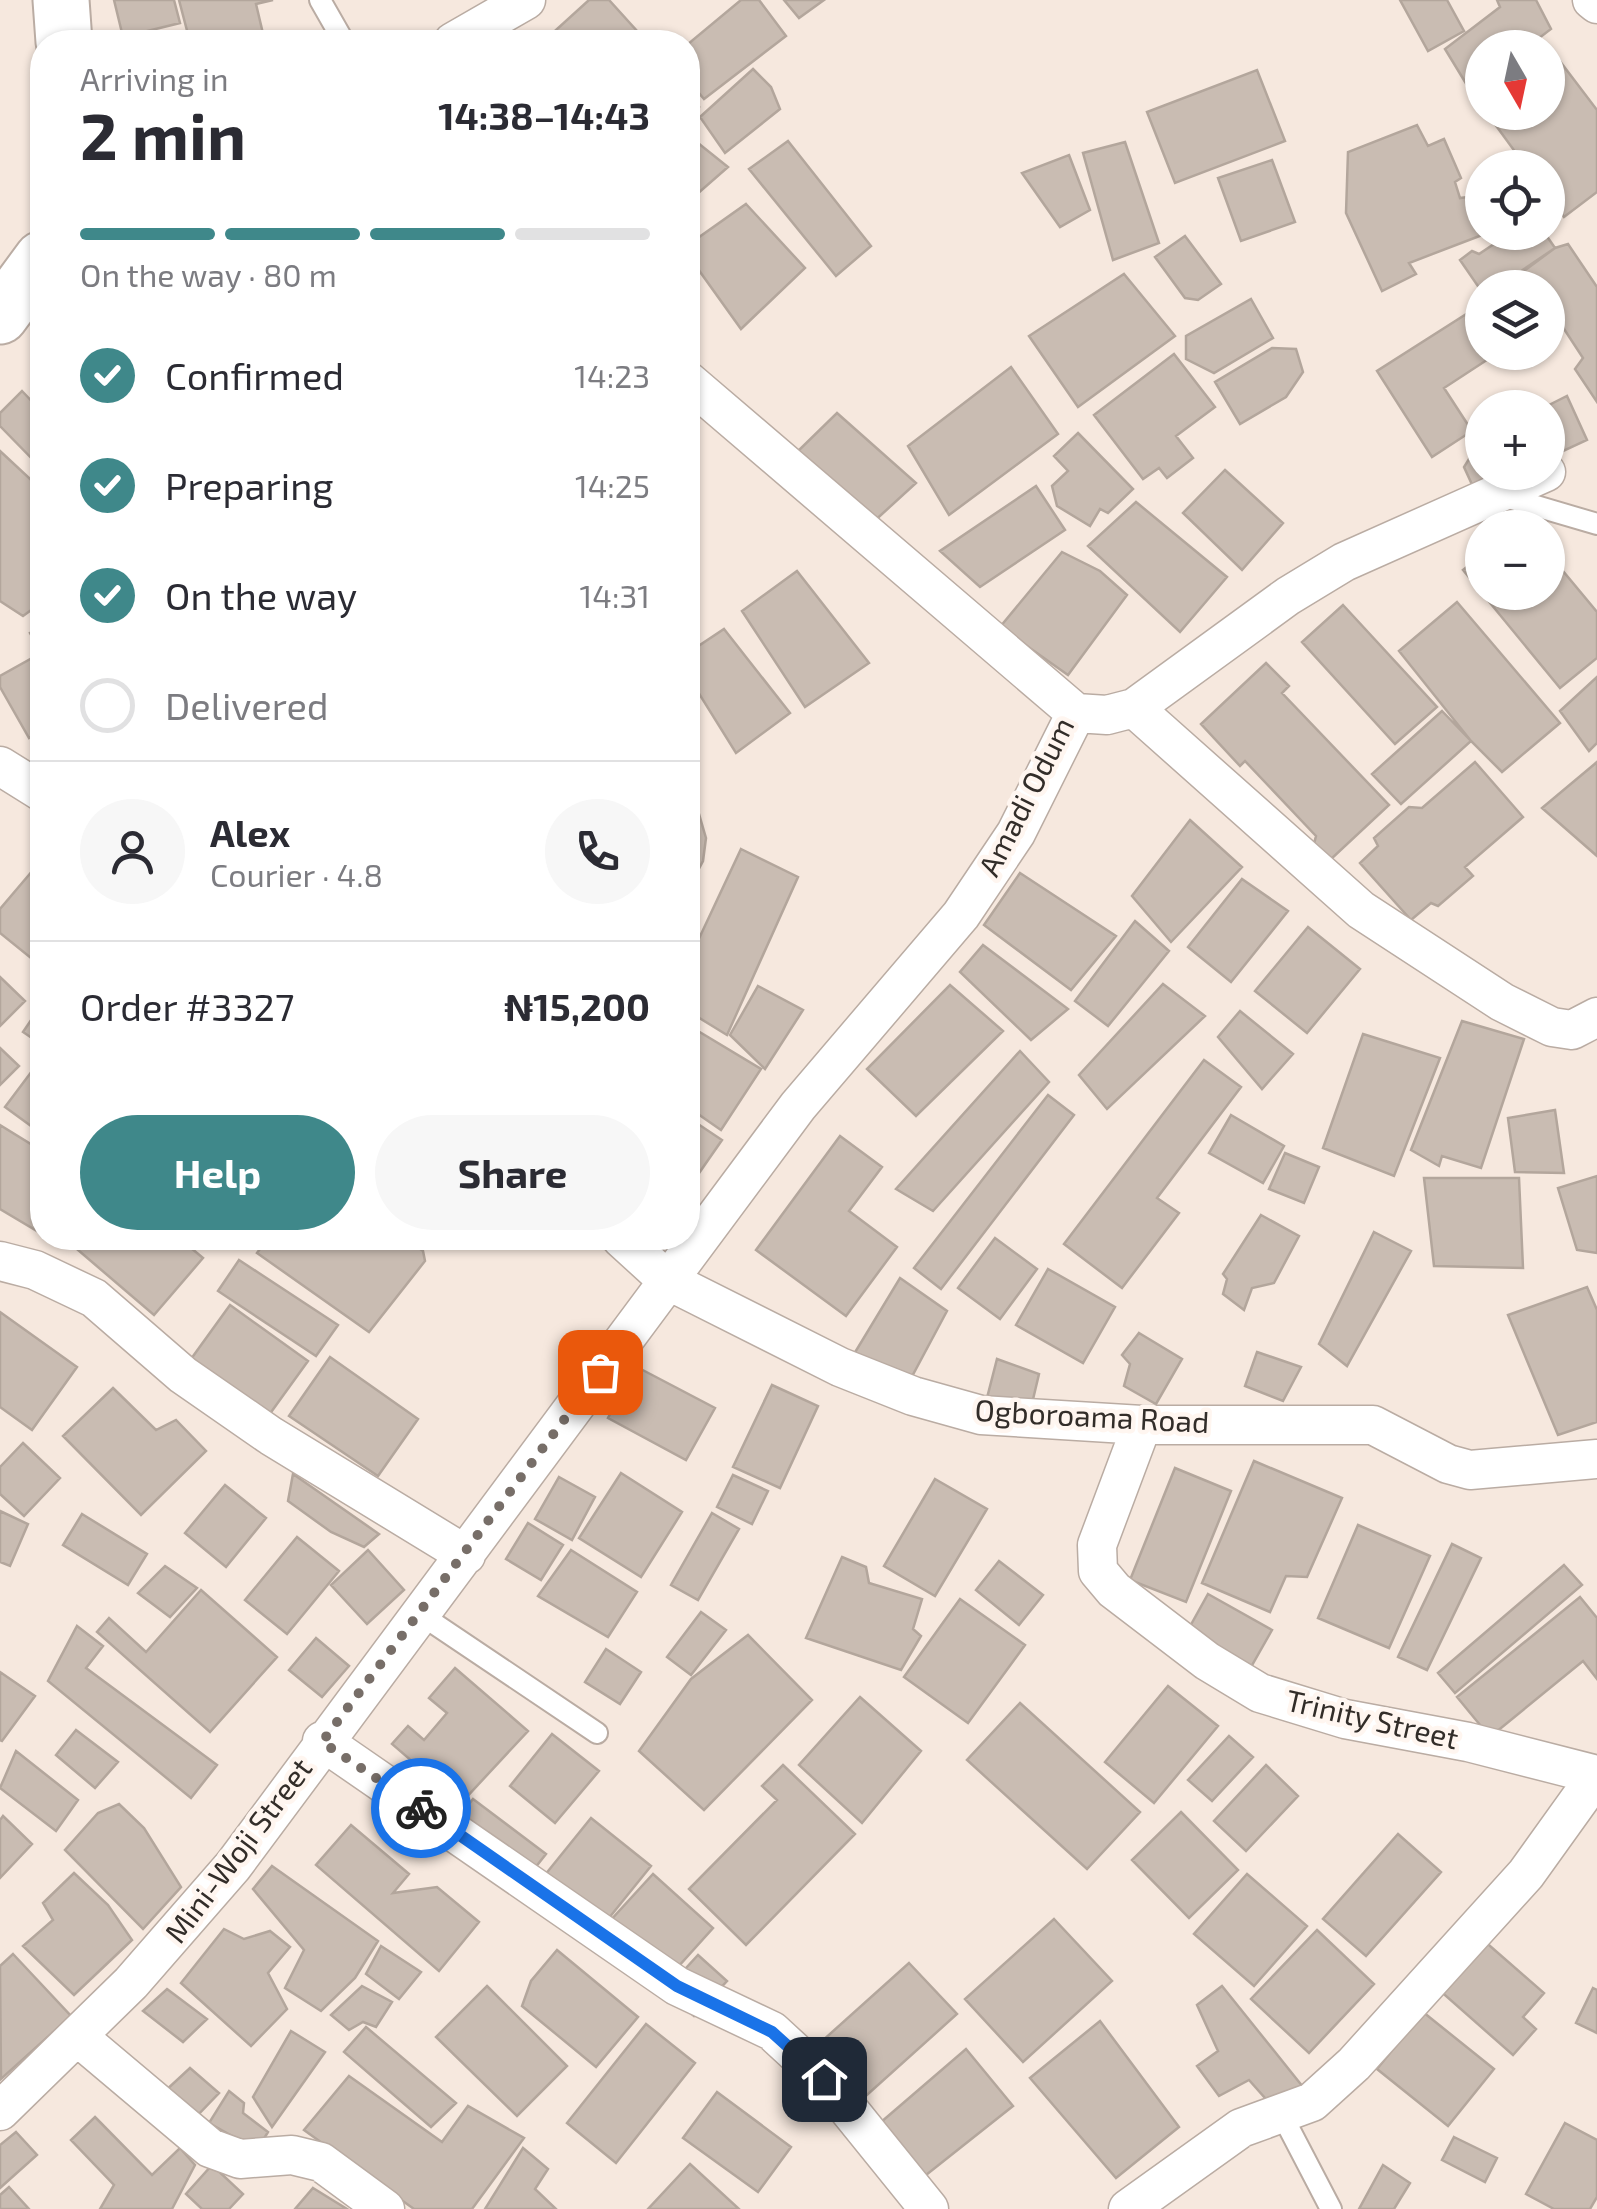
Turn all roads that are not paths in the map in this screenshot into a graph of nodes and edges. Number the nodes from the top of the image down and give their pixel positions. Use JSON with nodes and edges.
{"nodes":[{"id":1,"x":61,"y":0,"type":"edge"},
{"id":2,"x":320,"y":0,"type":"edge"},
{"id":3,"x":526,"y":0,"type":"edge"},
{"id":4,"x":63,"y":30,"type":"edge"},
{"id":5,"x":337,"y":30,"type":"edge"},
{"id":6,"x":474,"y":30,"type":"edge"},
{"id":7,"x":30,"y":275,"type":"edge"},
{"id":8,"x":0,"y":316,"type":"edge"},
{"id":9,"x":700,"y":391,"type":"edge"},
{"id":10,"x":1508,"y":490,"type":"edge"},
{"id":11,"x":1496,"y":495,"type":"junction"},
{"id":12,"x":1597,"y":524,"type":"edge"},
{"id":13,"x":1134,"y":708,"type":"junction"},
{"id":14,"x":1076,"y":713,"type":"junction"},
{"id":15,"x":0,"y":766,"type":"edge"},
{"id":16,"x":30,"y":785,"type":"edge"},
{"id":17,"x":1597,"y":1017,"type":"edge"},
{"id":18,"x":700,"y":1237,"type":"edge"},
{"id":19,"x":634,"y":1250,"type":"edge"},
{"id":20,"x":690,"y":1250,"type":"edge"},
{"id":21,"x":0,"y":1261,"type":"edge"},
{"id":22,"x":668,"y":1280,"type":"junction"},
{"id":23,"x":1142,"y":1425,"type":"junction"},
{"id":24,"x":1597,"y":1459,"type":"edge"},
{"id":25,"x":466,"y":1554,"type":"junction"},
{"id":26,"x":420,"y":1614,"type":"junction"},
{"id":27,"x":597,"y":1733,"type":"dead end"},
{"id":28,"x":322,"y":1742,"type":"junction"},
{"id":29,"x":1597,"y":1775,"type":"edge"},
{"id":30,"x":77,"y":2036,"type":"junction"},
{"id":31,"x":0,"y":2110,"type":"edge"},
{"id":32,"x":1282,"y":2115,"type":"junction"},
{"id":33,"x":386,"y":2209,"type":"edge"},
{"id":34,"x":929,"y":2209,"type":"edge"},
{"id":35,"x":1128,"y":2209,"type":"edge"},
{"id":36,"x":1331,"y":2209,"type":"edge"}],
"edges":[{"from":1,"to":4,"type":"main road"},
{"from":2,"to":5,"type":"lane"},
{"from":3,"to":6,"type":"street"},
{"from":7,"to":8,"type":"main road"},
{"from":9,"to":14,"type":"street","name":"Amadi Odum"},
{"from":10,"to":11,"type":"street"},
{"from":11,"to":12,"type":"lane"},
{"from":11,"to":13,"type":"street"},
{"from":13,"to":14,"type":"street"},
{"from":13,"to":17,"type":"street"},
{"from":14,"to":18,"type":"street","name":"Amadi Odum"},
{"from":15,"to":16,"type":"street"},
{"from":19,"to":22,"type":"street","name":"Ogboroama Road"},
{"from":20,"to":22,"type":"street","name":"Amadi Odum"},
{"from":21,"to":25,"type":"street"},
{"from":22,"to":23,"type":"street","name":"Ogboroama Road"},
{"from":22,"to":25,"type":"street","name":"Mini-Woji Street"},
{"from":23,"to":24,"type":"street","name":"Ogboroama Road"},
{"from":23,"to":29,"type":"street","name":"Trinity Street"},
{"from":25,"to":26,"type":"street","name":"Mini-Woji Street"},
{"from":26,"to":27,"type":"lane"},
{"from":26,"to":28,"type":"street","name":"Mini-Woji Street"},
{"from":28,"to":30,"type":"street","name":"Mini-Woji Street"},
{"from":28,"to":34,"type":"street"},
{"from":29,"to":32,"type":"street"},
{"from":30,"to":31,"type":"street","name":"Mini-Woji Street"},
{"from":30,"to":33,"type":"street"},
{"from":32,"to":35,"type":"street"},
{"from":32,"to":36,"type":"lane"}]}
